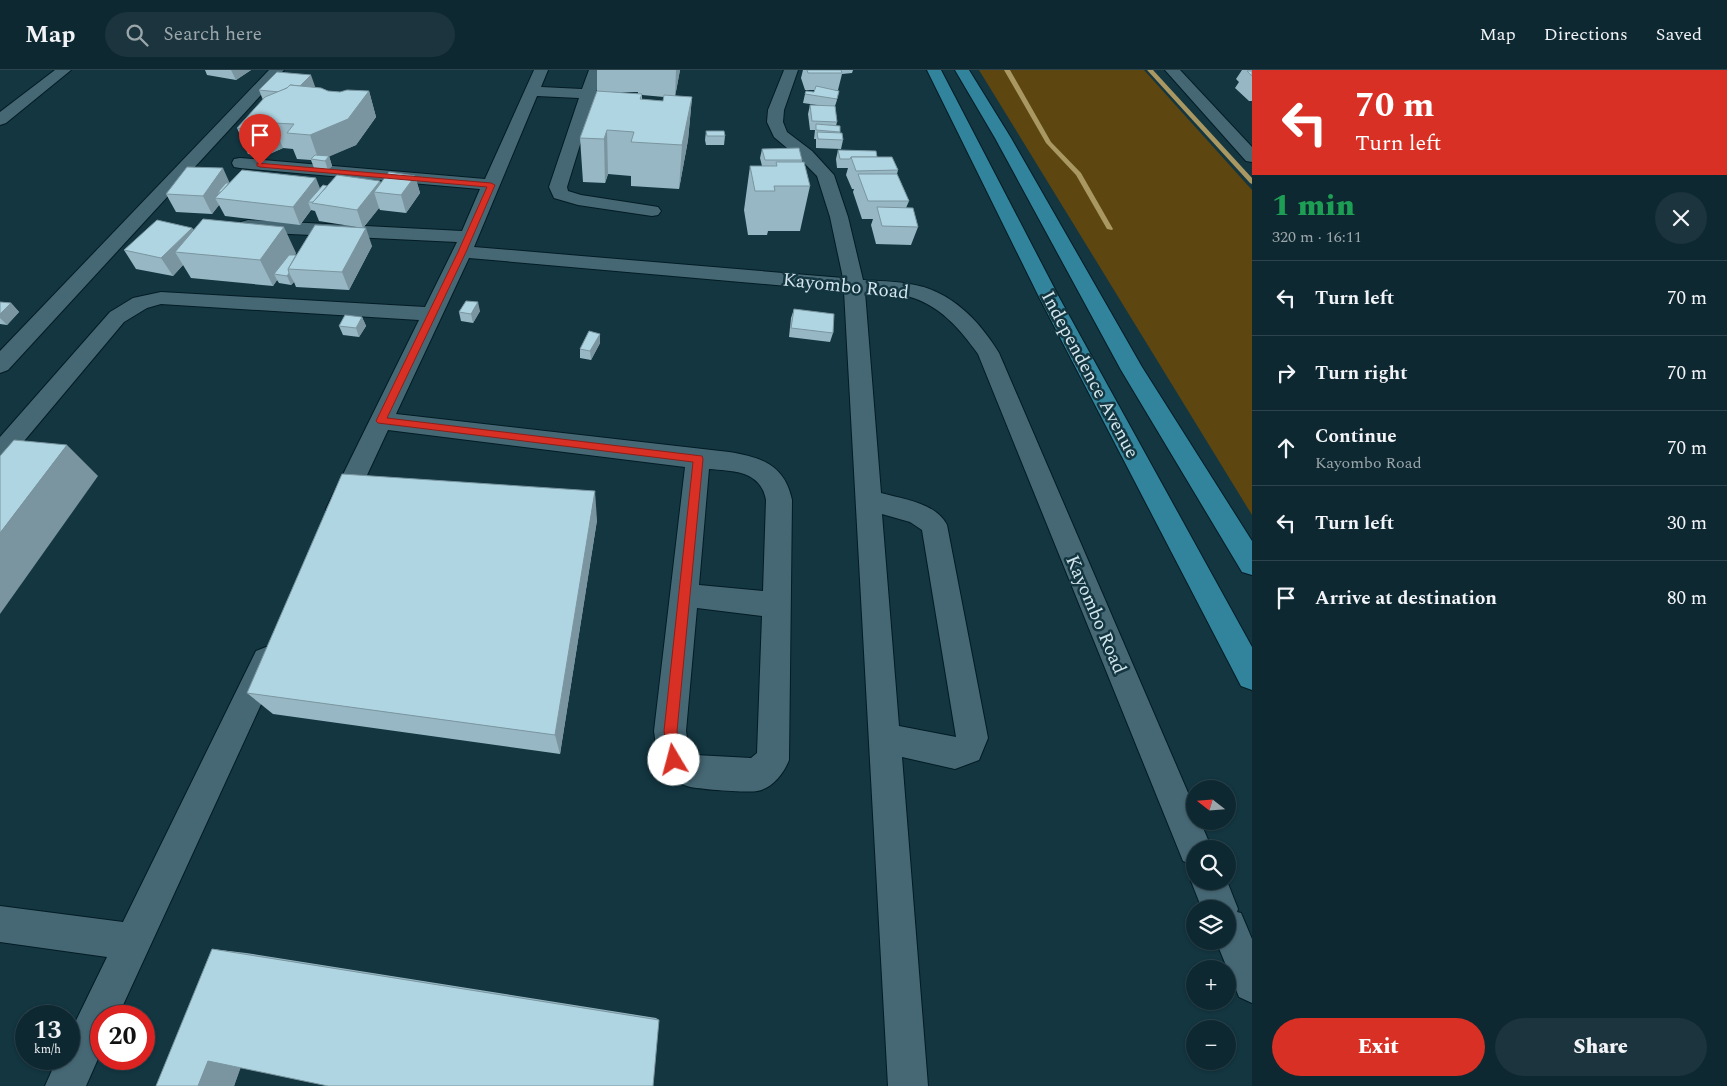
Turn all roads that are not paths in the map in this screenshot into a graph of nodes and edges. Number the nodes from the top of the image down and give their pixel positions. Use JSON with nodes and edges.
{"nodes":[{"id":1,"x":64,"y":70,"type":"edge"},
{"id":2,"x":277,"y":70,"type":"edge"},
{"id":3,"x":541,"y":70,"type":"edge"},
{"id":4,"x":596,"y":70,"type":"edge"},
{"id":5,"x":791,"y":70,"type":"edge"},
{"id":6,"x":934,"y":70,"type":"edge"},
{"id":7,"x":962,"y":70,"type":"edge"},
{"id":8,"x":1172,"y":70,"type":"edge"},
{"id":9,"x":532,"y":91,"type":"junction"},
{"id":10,"x":588,"y":94,"type":"junction"},
{"id":11,"x":8,"y":95,"type":"dead end"},
{"id":12,"x":32,"y":96,"type":"junction"},
{"id":13,"x":0,"y":120,"type":"edge"},
{"id":14,"x":1252,"y":158,"type":"edge"},
{"id":15,"x":240,"y":163,"type":"dead end"},
{"id":16,"x":491,"y":185,"type":"junction"},
{"id":17,"x":652,"y":211,"type":"dead end"},
{"id":18,"x":232,"y":225,"type":"edge"},
{"id":19,"x":465,"y":245,"type":"junction"},
{"id":20,"x":854,"y":284,"type":"junction"},
{"id":21,"x":432,"y":314,"type":"junction"},
{"id":22,"x":0,"y":365,"type":"edge"},
{"id":23,"x":381,"y":421,"type":"junction"},
{"id":24,"x":0,"y":453,"type":"edge"},
{"id":25,"x":698,"y":459,"type":"junction"},
{"id":26,"x":869,"y":500,"type":"junction"},
{"id":27,"x":329,"y":529,"type":"edge"},
{"id":28,"x":1252,"y":564,"type":"edge"},
{"id":29,"x":684,"y":595,"type":"junction"},
{"id":30,"x":777,"y":605,"type":"junction"},
{"id":31,"x":278,"y":637,"type":"edge"},
{"id":32,"x":1252,"y":676,"type":"edge"},
{"id":33,"x":884,"y":738,"type":"junction"},
{"id":34,"x":1191,"y":840,"type":"edge"},
{"id":35,"x":0,"y":924,"type":"edge"},
{"id":36,"x":132,"y":942,"type":"junction"},
{"id":37,"x":1236,"y":945,"type":"edge"},
{"id":38,"x":1252,"y":984,"type":"edge"},
{"id":39,"x":65,"y":1086,"type":"edge"},
{"id":40,"x":908,"y":1086,"type":"edge"}],
"edges":[{"from":1,"to":12,"type":"street"},
{"from":2,"to":22,"type":"street"},
{"from":3,"to":9,"type":"street"},
{"from":4,"to":10,"type":"street"},
{"from":5,"to":20,"type":"street"},
{"from":6,"to":32,"type":"main road","name":"Independence Avenue"},
{"from":7,"to":28,"type":"main road","name":"Independence Avenue"},
{"from":8,"to":14,"type":"street"},
{"from":9,"to":10,"type":"street"},
{"from":9,"to":16,"type":"street"},
{"from":10,"to":17,"type":"street"},
{"from":11,"to":12,"type":"street"},
{"from":12,"to":13,"type":"street"},
{"from":15,"to":16,"type":"street"},
{"from":16,"to":19,"type":"street"},
{"from":18,"to":19,"type":"street","name":"Kayombo Road"},
{"from":19,"to":20,"type":"street","name":"Kayombo Road"},
{"from":19,"to":21,"type":"street"},
{"from":20,"to":26,"type":"street"},
{"from":20,"to":34,"type":"street","name":"Kayombo Road"},
{"from":21,"to":23,"type":"street"},
{"from":21,"to":24,"type":"street"},
{"from":23,"to":25,"type":"street"},
{"from":23,"to":27,"type":"street"},
{"from":25,"to":29,"type":"street"},
{"from":25,"to":30,"type":"street"},
{"from":26,"to":33,"type":"street"},
{"from":26,"to":33,"type":"street"},
{"from":29,"to":30,"type":"street"},
{"from":29,"to":30,"type":"street"},
{"from":31,"to":36,"type":"street"},
{"from":33,"to":40,"type":"street"},
{"from":35,"to":36,"type":"street"},
{"from":36,"to":39,"type":"street"},
{"from":37,"to":38,"type":"street"}]}
